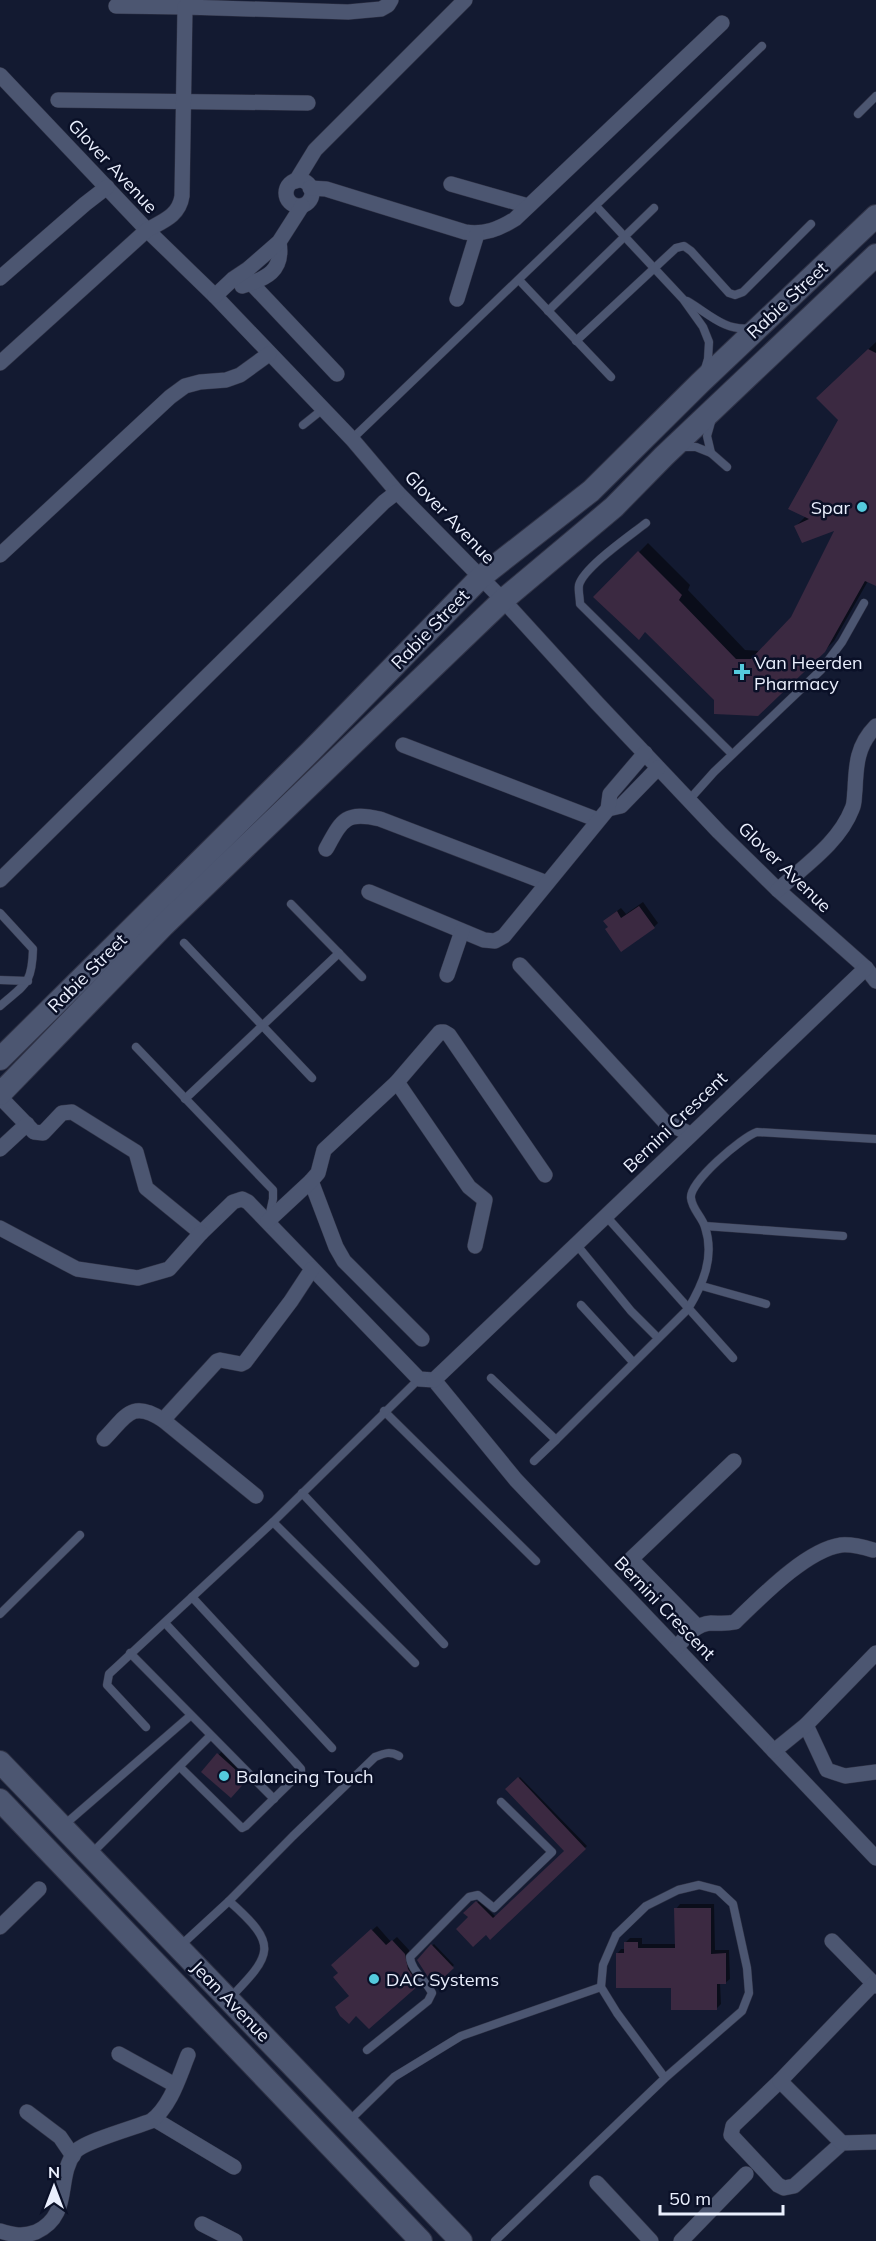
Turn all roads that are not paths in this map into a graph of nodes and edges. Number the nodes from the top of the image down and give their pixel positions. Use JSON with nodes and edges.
{"nodes":[{"id":1,"x":391,"y":0,"type":"edge"},
{"id":2,"x":465,"y":0,"type":"edge"},
{"id":3,"x":193,"y":5,"type":"edge"},
{"id":4,"x":116,"y":6,"type":"dead end"},
{"id":5,"x":722,"y":23,"type":"dead end"},
{"id":6,"x":762,"y":46,"type":"dead end"},
{"id":7,"x":0,"y":75,"type":"edge"},
{"id":8,"x":876,"y":96,"type":"edge"},
{"id":9,"x":58,"y":100,"type":"dead end"},
{"id":10,"x":184,"y":101,"type":"junction"},
{"id":11,"x":308,"y":103,"type":"dead end"},
{"id":12,"x":858,"y":114,"type":"dead end"},
{"id":13,"x":296,"y":181,"type":"junction"},
{"id":14,"x":451,"y":184,"type":"dead end"},
{"id":15,"x":107,"y":188,"type":"junction"},
{"id":16,"x":310,"y":188,"type":"junction"},
{"id":17,"x":302,"y":206,"type":"junction"},
{"id":18,"x":528,"y":206,"type":"junction"},
{"id":19,"x":596,"y":206,"type":"junction"},
{"id":20,"x":654,"y":208,"type":"dead end"},
{"id":21,"x":876,"y":216,"type":"edge"},
{"id":22,"x":811,"y":224,"type":"dead end"},
{"id":23,"x":147,"y":230,"type":"junction"},
{"id":24,"x":477,"y":234,"type":"junction"},
{"id":25,"x":624,"y":236,"type":"junction"},
{"id":26,"x":279,"y":242,"type":"junction"},
{"id":27,"x":876,"y":255,"type":"edge"},
{"id":28,"x":653,"y":268,"type":"junction"},
{"id":29,"x":0,"y":278,"type":"edge"},
{"id":30,"x":519,"y":280,"type":"junction"},
{"id":31,"x":251,"y":283,"type":"junction"},
{"id":32,"x":457,"y":299,"type":"dead end"},
{"id":33,"x":683,"y":299,"type":"junction"},
{"id":34,"x":218,"y":300,"type":"junction"},
{"id":35,"x":548,"y":311,"type":"junction"},
{"id":36,"x":759,"y":327,"type":"junction"},
{"id":37,"x":576,"y":341,"type":"junction"},
{"id":38,"x":269,"y":354,"type":"junction"},
{"id":39,"x":0,"y":363,"type":"edge"},
{"id":40,"x":337,"y":374,"type":"dead end"},
{"id":41,"x":611,"y":377,"type":"dead end"},
{"id":42,"x":744,"y":381,"type":"junction"},
{"id":43,"x":700,"y":383,"type":"junction"},
{"id":44,"x":323,"y":409,"type":"junction"},
{"id":45,"x":303,"y":425,"type":"dead end"},
{"id":46,"x":352,"y":439,"type":"junction"},
{"id":47,"x":711,"y":453,"type":"junction"},
{"id":48,"x":664,"y":456,"type":"junction"},
{"id":49,"x":727,"y":467,"type":"dead end"},
{"id":50,"x":398,"y":492,"type":"junction"},
{"id":51,"x":646,"y":523,"type":"dead end"},
{"id":52,"x":0,"y":555,"type":"edge"},
{"id":53,"x":481,"y":577,"type":"junction"},
{"id":54,"x":503,"y":600,"type":"junction"},
{"id":55,"x":864,"y":603,"type":"dead end"},
{"id":56,"x":876,"y":726,"type":"edge"},
{"id":57,"x":403,"y":745,"type":"dead end"},
{"id":58,"x":645,"y":753,"type":"junction"},
{"id":59,"x":732,"y":754,"type":"junction"},
{"id":60,"x":658,"y":768,"type":"junction"},
{"id":61,"x":689,"y":800,"type":"junction"},
{"id":62,"x":603,"y":814,"type":"junction"},
{"id":63,"x":326,"y":849,"type":"dead end"},
{"id":64,"x":0,"y":880,"type":"edge"},
{"id":65,"x":547,"y":883,"type":"junction"},
{"id":66,"x":777,"y":890,"type":"junction"},
{"id":67,"x":369,"y":892,"type":"dead end"},
{"id":68,"x":291,"y":904,"type":"dead end"},
{"id":69,"x":0,"y":913,"type":"edge"},
{"id":70,"x":462,"y":931,"type":"junction"},
{"id":71,"x":184,"y":943,"type":"dead end"},
{"id":72,"x":339,"y":953,"type":"junction"},
{"id":73,"x":520,"y":965,"type":"dead end"},
{"id":74,"x":447,"y":975,"type":"dead end"},
{"id":75,"x":871,"y":975,"type":"edge"},
{"id":76,"x":362,"y":977,"type":"dead end"},
{"id":77,"x":0,"y":980,"type":"edge"},
{"id":78,"x":27,"y":981,"type":"junction"},
{"id":79,"x":0,"y":1006,"type":"edge"},
{"id":80,"x":262,"y":1025,"type":"junction"},
{"id":81,"x":136,"y":1047,"type":"dead end"},
{"id":82,"x":0,"y":1059,"type":"edge"},
{"id":83,"x":312,"y":1078,"type":"dead end"},
{"id":84,"x":397,"y":1082,"type":"junction"},
{"id":85,"x":0,"y":1096,"type":"edge"},
{"id":86,"x":185,"y":1099,"type":"junction"},
{"id":87,"x":27,"y":1124,"type":"junction"},
{"id":88,"x":690,"y":1134,"type":"junction"},
{"id":89,"x":876,"y":1139,"type":"edge"},
{"id":90,"x":0,"y":1149,"type":"edge"},
{"id":91,"x":545,"y":1175,"type":"dead end"},
{"id":92,"x":311,"y":1181,"type":"junction"},
{"id":93,"x":605,"y":1215,"type":"junction"},
{"id":94,"x":268,"y":1221,"type":"junction"},
{"id":95,"x":705,"y":1226,"type":"junction"},
{"id":96,"x":0,"y":1228,"type":"edge"},
{"id":97,"x":201,"y":1233,"type":"junction"},
{"id":98,"x":843,"y":1236,"type":"dead end"},
{"id":99,"x":576,"y":1244,"type":"junction"},
{"id":100,"x":475,"y":1246,"type":"dead end"},
{"id":101,"x":312,"y":1269,"type":"junction"},
{"id":102,"x":702,"y":1286,"type":"junction"},
{"id":103,"x":766,"y":1304,"type":"dead end"},
{"id":104,"x":581,"y":1305,"type":"dead end"},
{"id":105,"x":688,"y":1309,"type":"junction"},
{"id":106,"x":658,"y":1338,"type":"junction"},
{"id":107,"x":422,"y":1339,"type":"dead end"},
{"id":108,"x":733,"y":1358,"type":"dead end"},
{"id":109,"x":633,"y":1362,"type":"junction"},
{"id":110,"x":491,"y":1378,"type":"dead end"},
{"id":111,"x":427,"y":1379,"type":"junction"},
{"id":112,"x":384,"y":1411,"type":"junction"},
{"id":113,"x":163,"y":1420,"type":"junction"},
{"id":114,"x":104,"y":1439,"type":"dead end"},
{"id":115,"x":556,"y":1440,"type":"junction"},
{"id":116,"x":534,"y":1461,"type":"dead end"},
{"id":117,"x":734,"y":1461,"type":"dead end"},
{"id":118,"x":302,"y":1493,"type":"junction"},
{"id":119,"x":256,"y":1496,"type":"dead end"},
{"id":120,"x":273,"y":1522,"type":"junction"},
{"id":121,"x":80,"y":1536,"type":"dead end"},
{"id":122,"x":873,"y":1550,"type":"dead end"},
{"id":123,"x":536,"y":1561,"type":"dead end"},
{"id":124,"x":192,"y":1597,"type":"junction"},
{"id":125,"x":0,"y":1614,"type":"edge"},
{"id":126,"x":165,"y":1623,"type":"junction"},
{"id":127,"x":697,"y":1626,"type":"junction"},
{"id":128,"x":444,"y":1644,"type":"dead end"},
{"id":129,"x":676,"y":1648,"type":"junction"},
{"id":130,"x":130,"y":1653,"type":"junction"},
{"id":131,"x":876,"y":1653,"type":"edge"},
{"id":132,"x":414,"y":1663,"type":"dead end"},
{"id":133,"x":190,"y":1716,"type":"junction"},
{"id":134,"x":806,"y":1725,"type":"junction"},
{"id":135,"x":146,"y":1726,"type":"dead end"},
{"id":136,"x":210,"y":1736,"type":"junction"},
{"id":137,"x":332,"y":1748,"type":"dead end"},
{"id":138,"x":774,"y":1750,"type":"junction"},
{"id":139,"x":399,"y":1756,"type":"dead end"},
{"id":140,"x":0,"y":1762,"type":"edge"},
{"id":141,"x":181,"y":1768,"type":"junction"},
{"id":142,"x":876,"y":1772,"type":"edge"},
{"id":143,"x":274,"y":1799,"type":"junction"},
{"id":144,"x":0,"y":1800,"type":"edge"},
{"id":145,"x":501,"y":1802,"type":"dead end"},
{"id":146,"x":62,"y":1827,"type":"junction"},
{"id":147,"x":90,"y":1855,"type":"junction"},
{"id":148,"x":876,"y":1858,"type":"edge"},
{"id":149,"x":39,"y":1889,"type":"dead end"},
{"id":150,"x":229,"y":1901,"type":"junction"},
{"id":151,"x":0,"y":1927,"type":"edge"},
{"id":152,"x":832,"y":1941,"type":"dead end"},
{"id":153,"x":179,"y":1947,"type":"junction"},
{"id":154,"x":875,"y":1985,"type":"edge"},
{"id":155,"x":602,"y":1987,"type":"junction"},
{"id":156,"x":229,"y":2000,"type":"junction"},
{"id":157,"x":367,"y":2050,"type":"dead end"},
{"id":158,"x":118,"y":2054,"type":"dead end"},
{"id":159,"x":189,"y":2055,"type":"dead end"},
{"id":160,"x":665,"y":2078,"type":"junction"},
{"id":161,"x":780,"y":2081,"type":"junction"},
{"id":162,"x":175,"y":2085,"type":"junction"},
{"id":163,"x":27,"y":2112,"type":"dead end"},
{"id":164,"x":154,"y":2120,"type":"junction"},
{"id":165,"x":348,"y":2122,"type":"junction"},
{"id":166,"x":876,"y":2142,"type":"edge"},
{"id":167,"x":842,"y":2143,"type":"junction"},
{"id":168,"x":72,"y":2156,"type":"junction"},
{"id":169,"x":234,"y":2167,"type":"dead end"},
{"id":170,"x":751,"y":2169,"type":"junction"},
{"id":171,"x":597,"y":2183,"type":"dead end"},
{"id":172,"x":202,"y":2224,"type":"dead end"},
{"id":173,"x":0,"y":2231,"type":"edge"},
{"id":174,"x":235,"y":2241,"type":"edge"},
{"id":175,"x":421,"y":2241,"type":"edge"},
{"id":176,"x":462,"y":2241,"type":"edge"},
{"id":177,"x":495,"y":2241,"type":"edge"},
{"id":178,"x":651,"y":2241,"type":"edge"},
{"id":179,"x":681,"y":2241,"type":"edge"}],
"edges":[{"from":1,"to":3,"type":"street"},
{"from":2,"to":13,"type":"street"},
{"from":3,"to":4,"type":"street"},
{"from":3,"to":10,"type":"street"},
{"from":5,"to":18,"type":"street"},
{"from":6,"to":19,"type":"lane"},
{"from":7,"to":15,"type":"street","name":"Glover Avenue"},
{"from":8,"to":12,"type":"lane"},
{"from":9,"to":10,"type":"street"},
{"from":10,"to":11,"type":"street"},
{"from":10,"to":23,"type":"street"},
{"from":13,"to":16,"type":"street"},
{"from":13,"to":17,"type":"street"},
{"from":14,"to":18,"type":"street"},
{"from":15,"to":23,"type":"street","name":"Glover Avenue"},
{"from":15,"to":29,"type":"street"},
{"from":16,"to":17,"type":"street"},
{"from":16,"to":24,"type":"street"},
{"from":17,"to":26,"type":"street"},
{"from":18,"to":24,"type":"street"},
{"from":19,"to":25,"type":"lane"},
{"from":19,"to":30,"type":"lane"},
{"from":20,"to":25,"type":"lane"},
{"from":21,"to":36,"type":"main road","name":"Rabie Street"},
{"from":22,"to":28,"type":"lane"},
{"from":23,"to":34,"type":"street","name":"Glover Avenue"},
{"from":23,"to":39,"type":"street"},
{"from":24,"to":32,"type":"street"},
{"from":25,"to":28,"type":"lane"},
{"from":25,"to":35,"type":"lane"},
{"from":26,"to":31,"type":"street"},
{"from":26,"to":34,"type":"street"},
{"from":27,"to":42,"type":"main road","name":"Rabie Street"},
{"from":28,"to":33,"type":"lane"},
{"from":28,"to":37,"type":"lane"},
{"from":30,"to":35,"type":"lane"},
{"from":30,"to":46,"type":"lane"},
{"from":31,"to":34,"type":"street"},
{"from":31,"to":40,"type":"street"},
{"from":33,"to":36,"type":"lane"},
{"from":33,"to":43,"type":"lane"},
{"from":34,"to":38,"type":"street","name":"Glover Avenue"},
{"from":35,"to":37,"type":"lane"},
{"from":36,"to":43,"type":"main road","name":"Rabie Street"},
{"from":37,"to":41,"type":"lane"},
{"from":38,"to":44,"type":"street","name":"Glover Avenue"},
{"from":38,"to":52,"type":"street"},
{"from":42,"to":47,"type":"lane"},
{"from":42,"to":48,"type":"main road","name":"Rabie Street"},
{"from":43,"to":53,"type":"main road","name":"Rabie Street"},
{"from":44,"to":45,"type":"lane"},
{"from":44,"to":46,"type":"street","name":"Glover Avenue"},
{"from":46,"to":50,"type":"street","name":"Glover Avenue"},
{"from":47,"to":48,"type":"lane"},
{"from":47,"to":49,"type":"lane"},
{"from":48,"to":54,"type":"main road","name":"Rabie Street"},
{"from":50,"to":53,"type":"street","name":"Glover Avenue"},
{"from":50,"to":64,"type":"street"},
{"from":51,"to":59,"type":"lane"},
{"from":53,"to":54,"type":"street","name":"Glover Avenue"},
{"from":53,"to":82,"type":"main road","name":"Rabie Street"},
{"from":54,"to":58,"type":"street","name":"Glover Avenue"},
{"from":54,"to":85,"type":"main road","name":"Rabie Street"},
{"from":55,"to":59,"type":"lane"},
{"from":56,"to":66,"type":"street"},
{"from":57,"to":62,"type":"street"},
{"from":58,"to":60,"type":"street","name":"Glover Avenue"},
{"from":58,"to":62,"type":"street"},
{"from":59,"to":61,"type":"lane"},
{"from":60,"to":61,"type":"street","name":"Glover Avenue"},
{"from":60,"to":62,"type":"street"},
{"from":61,"to":66,"type":"street","name":"Glover Avenue"},
{"from":62,"to":65,"type":"street"},
{"from":63,"to":65,"type":"street"},
{"from":65,"to":70,"type":"street"},
{"from":66,"to":75,"type":"street","name":"Glover Avenue"},
{"from":67,"to":70,"type":"street"},
{"from":68,"to":72,"type":"lane"},
{"from":69,"to":78,"type":"lane"},
{"from":70,"to":74,"type":"street"},
{"from":71,"to":80,"type":"lane"},
{"from":72,"to":76,"type":"lane"},
{"from":72,"to":80,"type":"lane"},
{"from":73,"to":88,"type":"street"},
{"from":75,"to":88,"type":"street","name":"Bernini Crescent"},
{"from":77,"to":78,"type":"lane"},
{"from":78,"to":79,"type":"lane"},
{"from":80,"to":83,"type":"lane"},
{"from":80,"to":86,"type":"lane"},
{"from":81,"to":86,"type":"lane"},
{"from":84,"to":91,"type":"street"},
{"from":84,"to":92,"type":"street"},
{"from":84,"to":100,"type":"street"},
{"from":85,"to":87,"type":"street"},
{"from":86,"to":94,"type":"lane"},
{"from":87,"to":90,"type":"street"},
{"from":87,"to":97,"type":"street"},
{"from":88,"to":93,"type":"street","name":"Bernini Crescent"},
{"from":89,"to":95,"type":"lane"},
{"from":92,"to":94,"type":"street"},
{"from":92,"to":107,"type":"street"},
{"from":93,"to":99,"type":"street","name":"Bernini Crescent"},
{"from":93,"to":105,"type":"lane"},
{"from":94,"to":97,"type":"street","name":"Bernini Crescent"},
{"from":94,"to":101,"type":"street","name":"Bernini Crescent"},
{"from":95,"to":98,"type":"lane"},
{"from":95,"to":102,"type":"lane"},
{"from":96,"to":97,"type":"street"},
{"from":99,"to":106,"type":"lane"},
{"from":99,"to":111,"type":"street","name":"Bernini Crescent"},
{"from":101,"to":111,"type":"street","name":"Bernini Crescent"},
{"from":101,"to":113,"type":"street"},
{"from":102,"to":103,"type":"lane"},
{"from":102,"to":105,"type":"lane"},
{"from":104,"to":109,"type":"lane"},
{"from":105,"to":106,"type":"lane"},
{"from":105,"to":108,"type":"lane"},
{"from":106,"to":109,"type":"lane"},
{"from":109,"to":115,"type":"lane"},
{"from":110,"to":115,"type":"lane"},
{"from":111,"to":112,"type":"lane"},
{"from":111,"to":129,"type":"street","name":"Bernini Crescent"},
{"from":112,"to":118,"type":"lane"},
{"from":112,"to":123,"type":"lane"},
{"from":113,"to":114,"type":"street"},
{"from":113,"to":119,"type":"street"},
{"from":115,"to":116,"type":"lane"},
{"from":117,"to":127,"type":"street"},
{"from":118,"to":120,"type":"lane"},
{"from":118,"to":128,"type":"lane"},
{"from":120,"to":124,"type":"lane"},
{"from":120,"to":132,"type":"lane"},
{"from":121,"to":125,"type":"lane"},
{"from":122,"to":127,"type":"street"},
{"from":124,"to":126,"type":"lane"},
{"from":124,"to":137,"type":"lane"},
{"from":126,"to":130,"type":"lane"},
{"from":126,"to":143,"type":"lane"},
{"from":127,"to":129,"type":"street"},
{"from":129,"to":138,"type":"street","name":"Bernini Crescent"},
{"from":130,"to":133,"type":"lane"},
{"from":130,"to":135,"type":"lane"},
{"from":131,"to":134,"type":"street"},
{"from":133,"to":136,"type":"lane"},
{"from":133,"to":146,"type":"lane"},
{"from":134,"to":138,"type":"street"},
{"from":134,"to":142,"type":"street"},
{"from":136,"to":141,"type":"lane"},
{"from":136,"to":143,"type":"lane"},
{"from":138,"to":148,"type":"street","name":"Bernini Crescent"},
{"from":139,"to":150,"type":"lane"},
{"from":140,"to":146,"type":"main road","name":"Jean Avenue"},
{"from":141,"to":143,"type":"lane"},
{"from":141,"to":147,"type":"lane"},
{"from":144,"to":175,"type":"main road","name":"Jean Avenue"},
{"from":145,"to":157,"type":"lane"},
{"from":146,"to":147,"type":"main road","name":"Jean Avenue"},
{"from":147,"to":153,"type":"main road","name":"Jean Avenue"},
{"from":149,"to":151,"type":"street"},
{"from":150,"to":153,"type":"lane"},
{"from":150,"to":156,"type":"lane"},
{"from":152,"to":154,"type":"street"},
{"from":153,"to":156,"type":"main road","name":"Jean Avenue"},
{"from":154,"to":161,"type":"street"},
{"from":155,"to":160,"type":"lane"},
{"from":155,"to":160,"type":"lane"},
{"from":155,"to":165,"type":"lane"},
{"from":156,"to":165,"type":"main road","name":"Jean Avenue"},
{"from":158,"to":162,"type":"street"},
{"from":159,"to":162,"type":"street"},
{"from":160,"to":177,"type":"lane"},
{"from":161,"to":167,"type":"street"},
{"from":161,"to":170,"type":"street"},
{"from":162,"to":164,"type":"street"},
{"from":163,"to":168,"type":"street"},
{"from":164,"to":168,"type":"street"},
{"from":164,"to":169,"type":"street"},
{"from":165,"to":176,"type":"main road","name":"Jean Avenue"},
{"from":166,"to":167,"type":"street"},
{"from":167,"to":170,"type":"street"},
{"from":168,"to":173,"type":"street"},
{"from":170,"to":179,"type":"street"},
{"from":171,"to":178,"type":"street"},
{"from":172,"to":174,"type":"street"}]}
